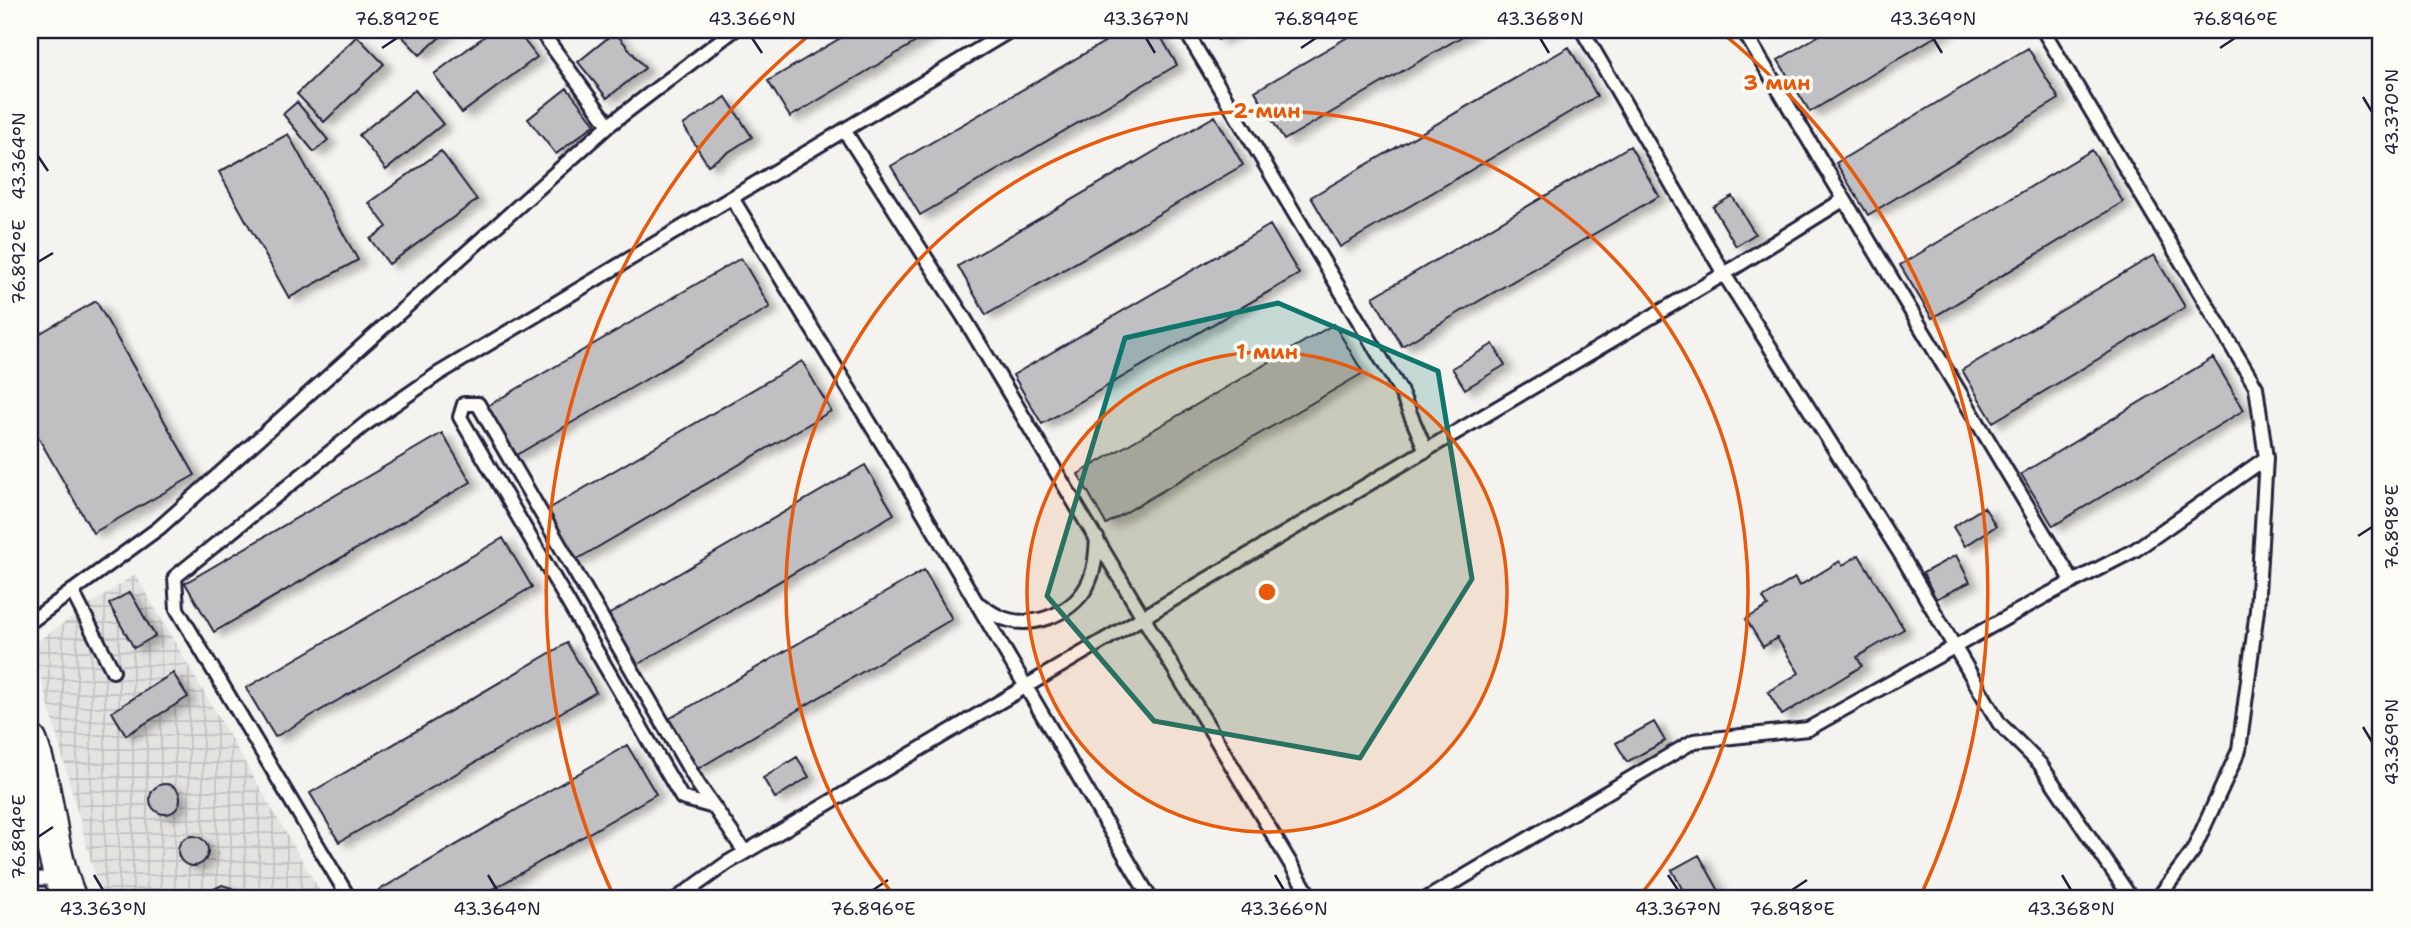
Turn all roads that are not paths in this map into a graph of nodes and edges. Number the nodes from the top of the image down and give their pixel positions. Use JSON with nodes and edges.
{"nodes":[{"id":1,"x":540,"y":30,"type":"edge"},
{"id":2,"x":734,"y":30,"type":"edge"},
{"id":3,"x":1011,"y":30,"type":"edge"},
{"id":4,"x":1185,"y":30,"type":"edge"},
{"id":5,"x":1582,"y":30,"type":"edge"},
{"id":6,"x":1743,"y":30,"type":"edge"},
{"id":7,"x":2043,"y":30,"type":"edge"},
{"id":8,"x":609,"y":125,"type":"junction"},
{"id":9,"x":844,"y":130,"type":"junction"},
{"id":10,"x":732,"y":198,"type":"junction"},
{"id":11,"x":1843,"y":200,"type":"junction"},
{"id":12,"x":1724,"y":274,"type":"junction"},
{"id":13,"x":1426,"y":451,"type":"junction"},
{"id":14,"x":2266,"y":458,"type":"junction"},
{"id":15,"x":1097,"y":538,"type":"junction"},
{"id":16,"x":2073,"y":582,"type":"junction"},
{"id":17,"x":72,"y":591,"type":"junction"},
{"id":18,"x":976,"y":602,"type":"junction"},
{"id":19,"x":1144,"y":616,"type":"junction"},
{"id":20,"x":30,"y":622,"type":"edge"},
{"id":21,"x":1954,"y":646,"type":"junction"},
{"id":22,"x":114,"y":671,"type":"dead end"},
{"id":23,"x":1025,"y":686,"type":"junction"},
{"id":24,"x":30,"y":742,"type":"edge"},
{"id":25,"x":714,"y":807,"type":"junction"},
{"id":26,"x":745,"y":852,"type":"junction"},
{"id":27,"x":53,"y":885,"type":"edge"},
{"id":28,"x":349,"y":898,"type":"edge"},
{"id":29,"x":678,"y":898,"type":"edge"},
{"id":30,"x":1150,"y":898,"type":"edge"},
{"id":31,"x":1311,"y":898,"type":"edge"},
{"id":32,"x":1428,"y":898,"type":"edge"},
{"id":33,"x":2131,"y":898,"type":"edge"},
{"id":34,"x":2158,"y":898,"type":"edge"}],
"edges":[{"from":1,"to":8,"type":"lane"},
{"from":2,"to":8,"type":"lane"},
{"from":3,"to":9,"type":"lane"},
{"from":4,"to":13,"type":"lane"},
{"from":5,"to":12,"type":"lane"},
{"from":6,"to":11,"type":"lane"},
{"from":7,"to":14,"type":"lane"},
{"from":8,"to":17,"type":"lane"},
{"from":9,"to":10,"type":"lane"},
{"from":9,"to":15,"type":"lane"},
{"from":10,"to":18,"type":"lane"},
{"from":10,"to":28,"type":"lane"},
{"from":11,"to":12,"type":"lane"},
{"from":11,"to":16,"type":"lane"},
{"from":12,"to":13,"type":"lane"},
{"from":12,"to":21,"type":"lane"},
{"from":13,"to":19,"type":"lane"},
{"from":14,"to":16,"type":"lane"},
{"from":14,"to":34,"type":"lane"},
{"from":15,"to":18,"type":"lane"},
{"from":15,"to":19,"type":"lane"},
{"from":16,"to":21,"type":"lane"},
{"from":17,"to":20,"type":"lane"},
{"from":17,"to":22,"type":"lane"},
{"from":18,"to":23,"type":"lane"},
{"from":19,"to":23,"type":"lane"},
{"from":19,"to":31,"type":"lane"},
{"from":21,"to":32,"type":"lane"},
{"from":21,"to":33,"type":"lane"},
{"from":23,"to":26,"type":"lane"},
{"from":23,"to":30,"type":"lane"},
{"from":24,"to":27,"type":"main road"},
{"from":25,"to":25,"type":"lane"},
{"from":25,"to":26,"type":"lane"},
{"from":26,"to":29,"type":"lane"}]}
